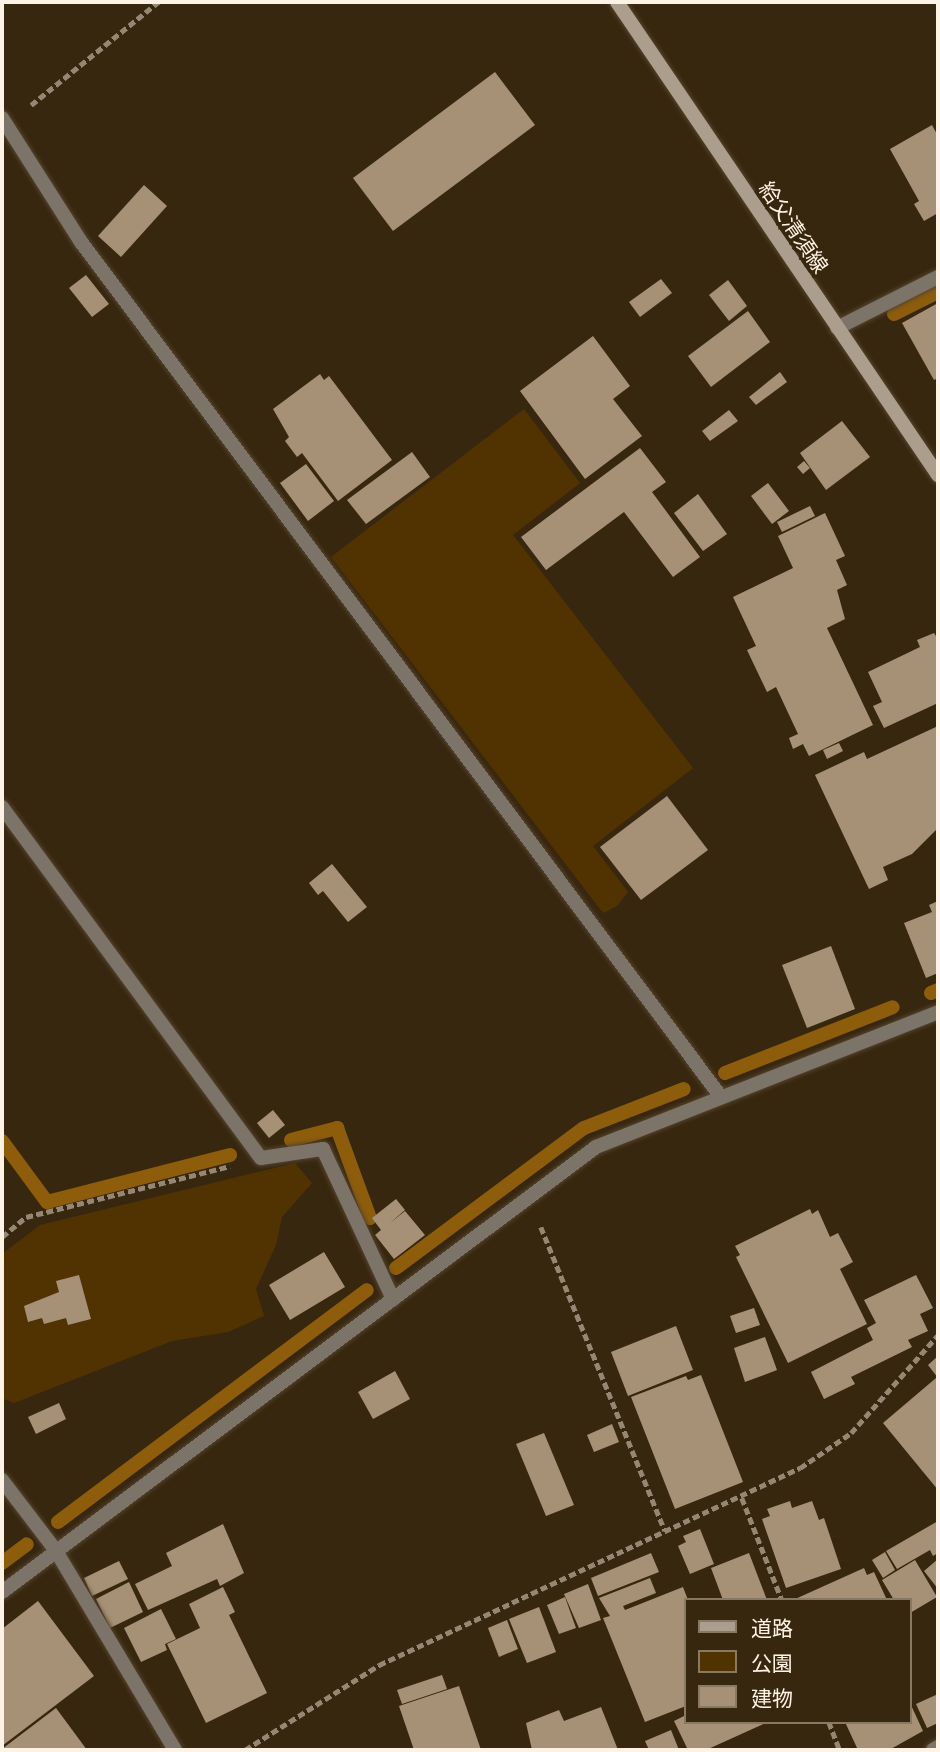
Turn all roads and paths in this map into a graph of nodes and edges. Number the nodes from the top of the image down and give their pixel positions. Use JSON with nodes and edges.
{"nodes":[{"id":1,"x":158,"y":2,"type":"edge"},
{"id":2,"x":617,"y":2,"type":"edge"},
{"id":3,"x":4,"y":122,"type":"edge"},
{"id":4,"x":938,"y":276,"type":"edge"},
{"id":5,"x":837,"y":328,"type":"junction"},
{"id":6,"x":938,"y":475,"type":"edge"},
{"id":7,"x":2,"y":807,"type":"edge"},
{"id":8,"x":938,"y":1012,"type":"edge"},
{"id":9,"x":721,"y":1097,"type":"junction"},
{"id":10,"x":261,"y":1158,"type":"junction"},
{"id":11,"x":528,"y":1197,"type":"junction"},
{"id":12,"x":2,"y":1237,"type":"edge"},
{"id":13,"x":393,"y":1299,"type":"junction"},
{"id":14,"x":938,"y":1335,"type":"edge"},
{"id":15,"x":2,"y":1480,"type":"edge"},
{"id":16,"x":742,"y":1498,"type":"junction"},
{"id":17,"x":665,"y":1531,"type":"junction"},
{"id":18,"x":56,"y":1551,"type":"junction"},
{"id":19,"x":2,"y":1592,"type":"edge"},
{"id":20,"x":781,"y":1598,"type":"edge"},
{"id":21,"x":830,"y":1724,"type":"edge"},
{"id":22,"x":938,"y":1747,"type":"edge"},
{"id":23,"x":175,"y":1750,"type":"edge"},
{"id":24,"x":245,"y":1750,"type":"edge"},
{"id":25,"x":840,"y":1750,"type":"edge"},
{"id":26,"x":933,"y":1750,"type":"edge"}],
"edges":[{"from":1,"to":3,"type":"path"},
{"from":2,"to":5,"type":"main road","name":"給父清須線"},
{"from":3,"to":9,"type":"street"},
{"from":4,"to":5,"type":"street"},
{"from":5,"to":6,"type":"main road","name":"給父清須線"},
{"from":7,"to":10,"type":"street"},
{"from":8,"to":9,"type":"street"},
{"from":9,"to":11,"type":"street"},
{"from":10,"to":12,"type":"path"},
{"from":10,"to":13,"type":"street"},
{"from":11,"to":13,"type":"street"},
{"from":11,"to":17,"type":"path"},
{"from":13,"to":18,"type":"street"},
{"from":14,"to":16,"type":"path"},
{"from":15,"to":18,"type":"street"},
{"from":16,"to":17,"type":"path"},
{"from":16,"to":20,"type":"path"},
{"from":17,"to":24,"type":"path"},
{"from":18,"to":19,"type":"street"},
{"from":18,"to":23,"type":"street"},
{"from":21,"to":25,"type":"path"},
{"from":22,"to":26,"type":"street"}]}
